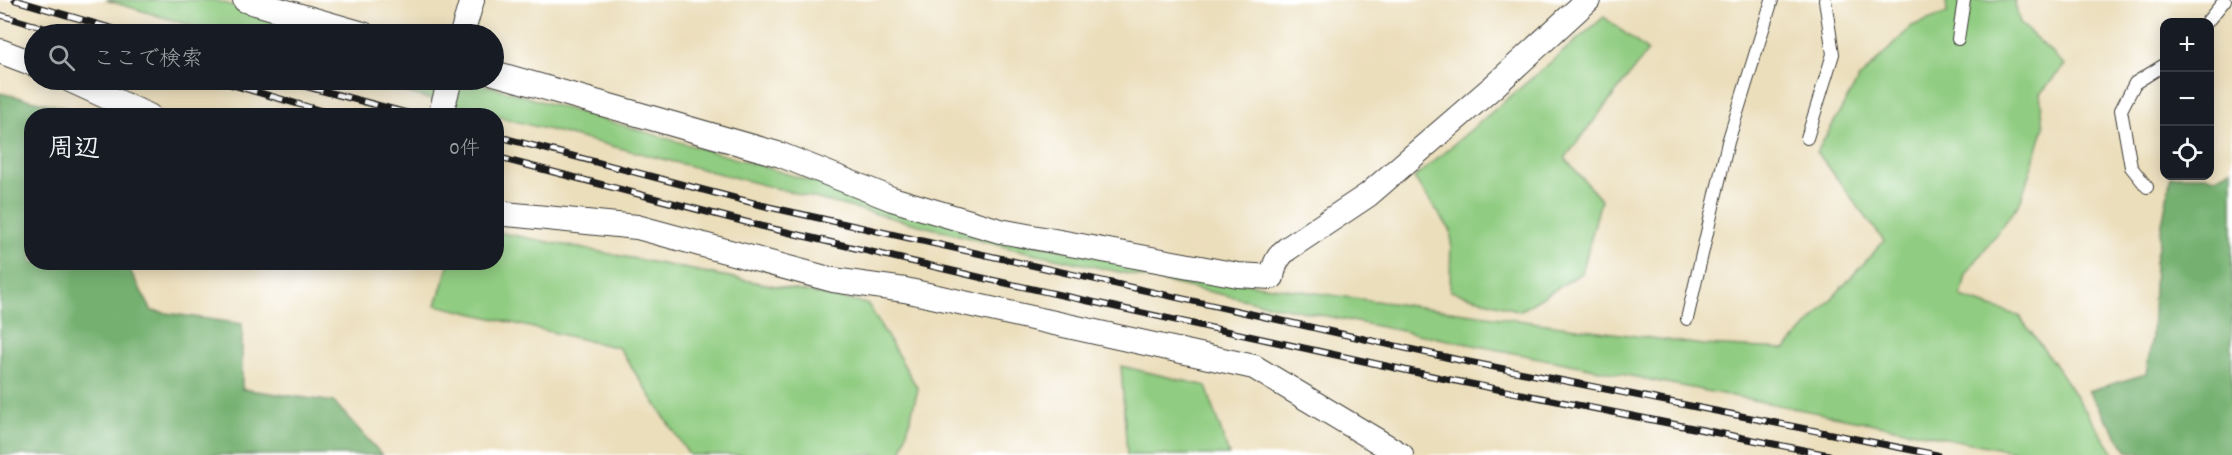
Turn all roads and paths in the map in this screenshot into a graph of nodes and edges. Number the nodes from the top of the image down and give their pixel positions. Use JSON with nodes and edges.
{"nodes":[{"id":1,"x":245,"y":0,"type":"edge"},
{"id":2,"x":472,"y":0,"type":"edge"},
{"id":3,"x":1588,"y":0,"type":"edge"},
{"id":4,"x":1772,"y":0,"type":"edge"},
{"id":5,"x":1825,"y":0,"type":"edge"},
{"id":6,"x":1964,"y":0,"type":"edge"},
{"id":7,"x":2225,"y":0,"type":"edge"},
{"id":8,"x":2210,"y":18,"type":"edge"},
{"id":9,"x":328,"y":24,"type":"edge"},
{"id":10,"x":465,"y":24,"type":"edge"},
{"id":11,"x":1958,"y":39,"type":"dead end"},
{"id":12,"x":0,"y":51,"type":"edge"},
{"id":13,"x":24,"y":60,"type":"edge"},
{"id":14,"x":2160,"y":67,"type":"edge"},
{"id":15,"x":504,"y":76,"type":"edge"},
{"id":16,"x":92,"y":90,"type":"edge"},
{"id":17,"x":447,"y":90,"type":"edge"},
{"id":18,"x":131,"y":108,"type":"edge"},
{"id":19,"x":442,"y":108,"type":"edge"},
{"id":20,"x":1807,"y":138,"type":"dead end"},
{"id":21,"x":2147,"y":187,"type":"dead end"},
{"id":22,"x":504,"y":214,"type":"edge"},
{"id":23,"x":1687,"y":319,"type":"dead end"},
{"id":24,"x":1401,"y":455,"type":"edge"}],
"edges":[{"from":1,"to":9,"type":"street"},
{"from":2,"to":10,"type":"street"},
{"from":3,"to":15,"type":"street"},
{"from":4,"to":23,"type":"lane"},
{"from":5,"to":20,"type":"lane"},
{"from":6,"to":11,"type":"lane"},
{"from":7,"to":8,"type":"lane"},
{"from":12,"to":13,"type":"street"},
{"from":14,"to":21,"type":"lane"},
{"from":16,"to":18,"type":"street"},
{"from":17,"to":19,"type":"street"},
{"from":22,"to":24,"type":"street"}]}
